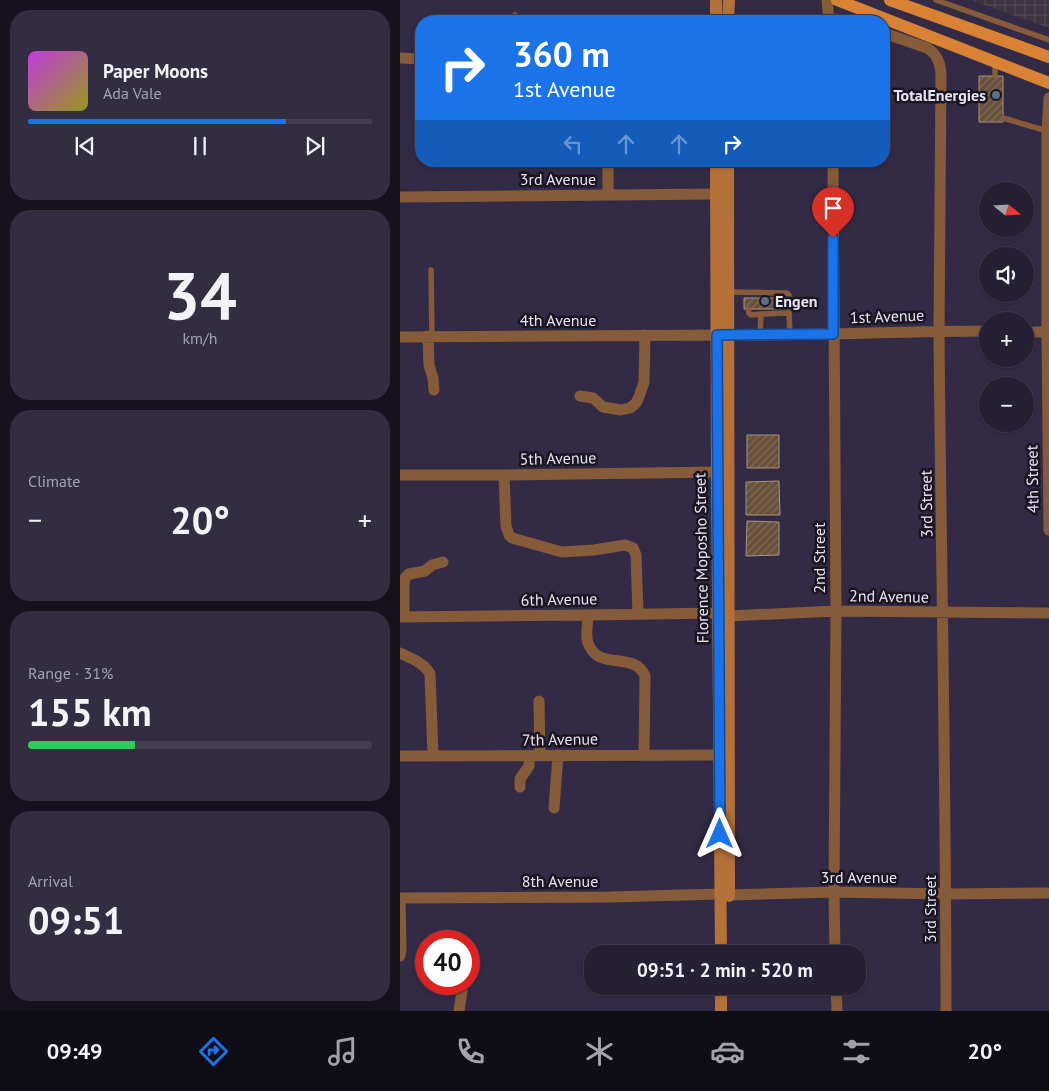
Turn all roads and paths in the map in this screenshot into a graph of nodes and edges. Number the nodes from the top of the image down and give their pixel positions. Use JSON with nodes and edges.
{"nodes":[{"id":1,"x":716,"y":0,"type":"edge"},
{"id":2,"x":728,"y":0,"type":"edge"},
{"id":3,"x":827,"y":0,"type":"edge"},
{"id":4,"x":837,"y":0,"type":"edge"},
{"id":5,"x":890,"y":0,"type":"edge"},
{"id":6,"x":936,"y":0,"type":"edge"},
{"id":7,"x":716,"y":15,"type":"edge"},
{"id":8,"x":728,"y":15,"type":"edge"},
{"id":9,"x":826,"y":15,"type":"edge"},
{"id":10,"x":875,"y":15,"type":"edge"},
{"id":11,"x":890,"y":21,"type":"edge"},
{"id":12,"x":890,"y":35,"type":"edge"},
{"id":13,"x":1049,"y":40,"type":"edge"},
{"id":14,"x":1049,"y":57,"type":"edge"},
{"id":15,"x":400,"y":58,"type":"edge"},
{"id":16,"x":415,"y":59,"type":"edge"},
{"id":17,"x":996,"y":62,"type":"junction"},
{"id":18,"x":995,"y":76,"type":"dead end"},
{"id":19,"x":1049,"y":82,"type":"edge"},
{"id":20,"x":1049,"y":98,"type":"edge"},
{"id":21,"x":1003,"y":118,"type":"dead end"},
{"id":22,"x":1047,"y":131,"type":"junction"},
{"id":23,"x":608,"y":167,"type":"edge"},
{"id":24,"x":716,"y":167,"type":"edge"},
{"id":25,"x":728,"y":167,"type":"edge"},
{"id":26,"x":833,"y":167,"type":"edge"},
{"id":27,"x":716,"y":194,"type":"junction"},
{"id":28,"x":608,"y":195,"type":"junction"},
{"id":29,"x":400,"y":197,"type":"edge"},
{"id":30,"x":431,"y":270,"type":"dead end"},
{"id":31,"x":728,"y":292,"type":"junction"},
{"id":32,"x":748,"y":309,"type":"dead end"},
{"id":33,"x":789,"y":313,"type":"junction"},
{"id":34,"x":761,"y":314,"type":"junction"},
{"id":35,"x":940,"y":331,"type":"junction"},
{"id":36,"x":979,"y":331,"type":"edge"},
{"id":37,"x":1034,"y":332,"type":"edge"},
{"id":38,"x":1048,"y":332,"type":"edge"},
{"id":39,"x":833,"y":334,"type":"junction"},
{"id":40,"x":722,"y":335,"type":"junction"},
{"id":41,"x":760,"y":335,"type":"junction"},
{"id":42,"x":790,"y":335,"type":"junction"},
{"id":43,"x":400,"y":336,"type":"edge"},
{"id":44,"x":430,"y":336,"type":"junction"},
{"id":45,"x":645,"y":336,"type":"junction"},
{"id":46,"x":434,"y":390,"type":"dead end"},
{"id":47,"x":580,"y":396,"type":"dead end"},
{"id":48,"x":717,"y":472,"type":"junction"},
{"id":49,"x":400,"y":475,"type":"edge"},
{"id":50,"x":504,"y":475,"type":"junction"},
{"id":51,"x":1049,"y":530,"type":"edge"},
{"id":52,"x":443,"y":562,"type":"dead end"},
{"id":53,"x":836,"y":611,"type":"junction"},
{"id":54,"x":1049,"y":612,"type":"edge"},
{"id":55,"x":944,"y":613,"type":"junction"},
{"id":56,"x":638,"y":614,"type":"junction"},
{"id":57,"x":724,"y":614,"type":"junction"},
{"id":58,"x":588,"y":615,"type":"junction"},
{"id":59,"x":402,"y":617,"type":"edge"},
{"id":60,"x":400,"y":653,"type":"edge"},
{"id":61,"x":539,"y":701,"type":"dead end"},
{"id":62,"x":644,"y":754,"type":"junction"},
{"id":63,"x":558,"y":755,"type":"junction"},
{"id":64,"x":720,"y":755,"type":"junction"},
{"id":65,"x":400,"y":756,"type":"edge"},
{"id":66,"x":433,"y":756,"type":"junction"},
{"id":67,"x":535,"y":756,"type":"junction"},
{"id":68,"x":520,"y":787,"type":"dead end"},
{"id":69,"x":554,"y":808,"type":"dead end"},
{"id":70,"x":834,"y":892,"type":"junction"},
{"id":71,"x":1049,"y":893,"type":"edge"},
{"id":72,"x":725,"y":894,"type":"junction"},
{"id":73,"x":946,"y":894,"type":"junction"},
{"id":74,"x":400,"y":898,"type":"edge"},
{"id":75,"x":721,"y":945,"type":"edge"},
{"id":76,"x":728,"y":945,"type":"edge"},
{"id":77,"x":835,"y":945,"type":"edge"},
{"id":78,"x":400,"y":956,"type":"edge"},
{"id":79,"x":461,"y":995,"type":"edge"},
{"id":80,"x":721,"y":995,"type":"edge"},
{"id":81,"x":729,"y":995,"type":"edge"},
{"id":82,"x":836,"y":995,"type":"edge"},
{"id":83,"x":459,"y":1011,"type":"edge"},
{"id":84,"x":721,"y":1011,"type":"edge"},
{"id":85,"x":730,"y":1011,"type":"edge"},
{"id":86,"x":837,"y":1011,"type":"edge"},
{"id":87,"x":946,"y":1011,"type":"edge"}],
"edges":[{"from":1,"to":7,"type":"street"},
{"from":2,"to":8,"type":"street"},
{"from":3,"to":9,"type":"street"},
{"from":4,"to":10,"type":"main road"},
{"from":5,"to":14,"type":"main road"},
{"from":6,"to":13,"type":"lane"},
{"from":11,"to":17,"type":"main road"},
{"from":12,"to":35,"type":"street","name":"3rd Street"},
{"from":15,"to":16,"type":"street"},
{"from":17,"to":18,"type":"lane"},
{"from":17,"to":19,"type":"main road"},
{"from":20,"to":22,"type":"street","name":"4th Street"},
{"from":21,"to":22,"type":"lane"},
{"from":22,"to":38,"type":"street","name":"4th Street"},
{"from":23,"to":28,"type":"street"},
{"from":24,"to":27,"type":"street","name":"Florence Moposho Street"},
{"from":25,"to":31,"type":"street","name":"Florence Moposho Street"},
{"from":26,"to":39,"type":"street","name":"2nd Street"},
{"from":27,"to":28,"type":"street","name":"3rd Avenue"},
{"from":27,"to":40,"type":"street","name":"Florence Moposho Street"},
{"from":28,"to":29,"type":"street","name":"3rd Avenue"},
{"from":30,"to":44,"type":"lane"},
{"from":31,"to":33,"type":"lane"},
{"from":31,"to":40,"type":"street","name":"Florence Moposho Street"},
{"from":32,"to":34,"type":"lane"},
{"from":33,"to":34,"type":"lane"},
{"from":33,"to":42,"type":"lane"},
{"from":34,"to":41,"type":"lane"},
{"from":35,"to":36,"type":"street","name":"1st Avenue"},
{"from":35,"to":39,"type":"street","name":"1st Avenue"},
{"from":35,"to":55,"type":"street","name":"3rd Street"},
{"from":37,"to":38,"type":"street"},
{"from":38,"to":51,"type":"street","name":"4th Street"},
{"from":39,"to":42,"type":"street","name":"1st Avenue"},
{"from":39,"to":53,"type":"street","name":"2nd Street"},
{"from":40,"to":41,"type":"street","name":"1st Avenue"},
{"from":40,"to":45,"type":"street","name":"4th Avenue"},
{"from":40,"to":48,"type":"street","name":"Florence Moposho Street"},
{"from":40,"to":57,"type":"street","name":"Florence Moposho Street"},
{"from":41,"to":42,"type":"street","name":"1st Avenue"},
{"from":43,"to":44,"type":"street","name":"4th Avenue"},
{"from":44,"to":45,"type":"street","name":"4th Avenue"},
{"from":44,"to":46,"type":"street"},
{"from":45,"to":47,"type":"street"},
{"from":48,"to":50,"type":"street","name":"5th Avenue"},
{"from":48,"to":57,"type":"street","name":"Florence Moposho Street"},
{"from":49,"to":50,"type":"street","name":"5th Avenue"},
{"from":50,"to":56,"type":"street"},
{"from":52,"to":59,"type":"street"},
{"from":53,"to":55,"type":"street","name":"2nd Avenue"},
{"from":53,"to":57,"type":"street","name":"2nd Avenue"},
{"from":53,"to":70,"type":"street","name":"2nd Street"},
{"from":54,"to":55,"type":"street","name":"2nd Avenue"},
{"from":55,"to":73,"type":"street","name":"3rd Street"},
{"from":56,"to":57,"type":"street","name":"6th Avenue"},
{"from":56,"to":58,"type":"street","name":"6th Avenue"},
{"from":57,"to":64,"type":"street","name":"Florence Moposho Street"},
{"from":57,"to":72,"type":"street","name":"Florence Moposho Street"},
{"from":58,"to":59,"type":"street","name":"6th Avenue"},
{"from":58,"to":62,"type":"street"},
{"from":60,"to":66,"type":"street"},
{"from":61,"to":67,"type":"street"},
{"from":62,"to":63,"type":"street","name":"7th Avenue"},
{"from":62,"to":64,"type":"street","name":"7th Avenue"},
{"from":63,"to":67,"type":"street","name":"7th Avenue"},
{"from":63,"to":69,"type":"street"},
{"from":64,"to":72,"type":"street","name":"Florence Moposho Street"},
{"from":65,"to":66,"type":"street","name":"7th Avenue"},
{"from":66,"to":67,"type":"street","name":"7th Avenue"},
{"from":67,"to":68,"type":"street"},
{"from":70,"to":72,"type":"street","name":"3rd Avenue"},
{"from":70,"to":73,"type":"street","name":"3rd Avenue"},
{"from":70,"to":77,"type":"street","name":"2nd Street"},
{"from":71,"to":73,"type":"street","name":"3rd Avenue"},
{"from":72,"to":74,"type":"street","name":"8th Avenue"},
{"from":72,"to":75,"type":"street","name":"Florence Moposho Street"},
{"from":72,"to":76,"type":"street","name":"Florence Moposho Street"},
{"from":73,"to":87,"type":"street","name":"3rd Street"},
{"from":74,"to":78,"type":"street"},
{"from":79,"to":83,"type":"street"},
{"from":80,"to":84,"type":"street"},
{"from":81,"to":85,"type":"street"},
{"from":82,"to":86,"type":"street"}]}
